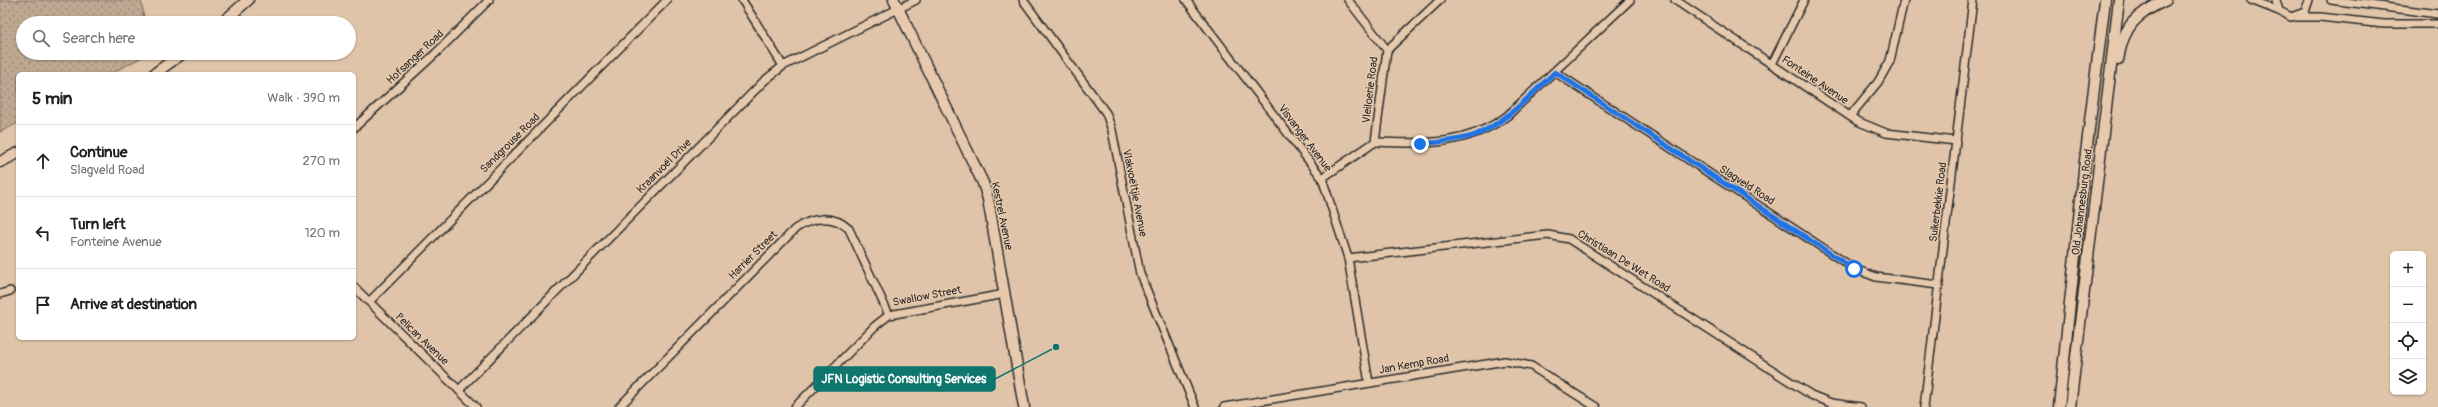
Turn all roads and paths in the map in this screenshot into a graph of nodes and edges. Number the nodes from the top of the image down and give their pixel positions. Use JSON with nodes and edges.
{"nodes":[{"id":1,"x":248,"y":0,"type":"edge"},
{"id":2,"x":489,"y":0,"type":"edge"},
{"id":3,"x":667,"y":0,"type":"edge"},
{"id":4,"x":742,"y":0,"type":"edge"},
{"id":5,"x":916,"y":0,"type":"edge"},
{"id":6,"x":1023,"y":0,"type":"edge"},
{"id":7,"x":1186,"y":0,"type":"edge"},
{"id":8,"x":1348,"y":0,"type":"edge"},
{"id":9,"x":1440,"y":0,"type":"edge"},
{"id":10,"x":1630,"y":0,"type":"edge"},
{"id":11,"x":1675,"y":0,"type":"edge"},
{"id":12,"x":1804,"y":0,"type":"edge"},
{"id":13,"x":1904,"y":0,"type":"edge"},
{"id":14,"x":1973,"y":0,"type":"edge"},
{"id":15,"x":2105,"y":0,"type":"edge"},
{"id":16,"x":2118,"y":0,"type":"edge"},
{"id":17,"x":2166,"y":0,"type":"edge"},
{"id":18,"x":2251,"y":0,"type":"edge"},
{"id":19,"x":2276,"y":0,"type":"edge"},
{"id":20,"x":2309,"y":0,"type":"edge"},
{"id":21,"x":2331,"y":0,"type":"edge"},
{"id":22,"x":897,"y":4,"type":"edge"},
{"id":23,"x":2279,"y":11,"type":"junction"},
{"id":24,"x":2438,"y":14,"type":"edge"},
{"id":25,"x":230,"y":16,"type":"edge"},
{"id":26,"x":2296,"y":17,"type":"junction"},
{"id":27,"x":2438,"y":24,"type":"edge"},
{"id":28,"x":1387,"y":50,"type":"junction"},
{"id":29,"x":173,"y":60,"type":"edge"},
{"id":30,"x":1772,"y":64,"type":"junction"},
{"id":31,"x":783,"y":66,"type":"junction"},
{"id":32,"x":157,"y":72,"type":"edge"},
{"id":33,"x":1555,"y":72,"type":"junction"},
{"id":34,"x":1850,"y":116,"type":"junction"},
{"id":35,"x":356,"y":126,"type":"edge"},
{"id":36,"x":1956,"y":141,"type":"junction"},
{"id":37,"x":1375,"y":142,"type":"junction"},
{"id":38,"x":16,"y":154,"type":"edge"},
{"id":39,"x":0,"y":162,"type":"edge"},
{"id":40,"x":1322,"y":178,"type":"junction"},
{"id":41,"x":2096,"y":182,"type":"junction"},
{"id":42,"x":1348,"y":258,"type":"junction"},
{"id":43,"x":1938,"y":285,"type":"junction"},
{"id":44,"x":356,"y":289,"type":"edge"},
{"id":45,"x":10,"y":291,"type":"dead end"},
{"id":46,"x":0,"y":294,"type":"edge"},
{"id":47,"x":1005,"y":294,"type":"junction"},
{"id":48,"x":370,"y":301,"type":"junction"},
{"id":49,"x":889,"y":315,"type":"junction"},
{"id":50,"x":1369,"y":383,"type":"junction"},
{"id":51,"x":459,"y":390,"type":"junction"},
{"id":52,"x":476,"y":407,"type":"edge"},
{"id":53,"x":619,"y":407,"type":"edge"},
{"id":54,"x":794,"y":407,"type":"edge"},
{"id":55,"x":1024,"y":407,"type":"edge"},
{"id":56,"x":1195,"y":407,"type":"edge"},
{"id":57,"x":1224,"y":407,"type":"edge"},
{"id":58,"x":1596,"y":407,"type":"edge"},
{"id":59,"x":1861,"y":407,"type":"edge"},
{"id":60,"x":1924,"y":407,"type":"edge"},
{"id":61,"x":2059,"y":407,"type":"edge"},
{"id":62,"x":2070,"y":407,"type":"edge"}],
"edges":[{"from":1,"to":25,"type":"main road"},
{"from":2,"to":35,"type":"street","name":"Hofsanger Road"},
{"from":3,"to":48,"type":"street","name":"Sandgrouse Road"},
{"from":4,"to":31,"type":"street"},
{"from":5,"to":22,"type":"street","name":"Kraanvoël Drive"},
{"from":6,"to":56,"type":"street","name":"Vlakvoëltjie Avenue"},
{"from":7,"to":40,"type":"street","name":"Visvanger Avenue"},
{"from":8,"to":28,"type":"street"},
{"from":9,"to":28,"type":"street","name":"Vleiloerie Road"},
{"from":10,"to":33,"type":"street"},
{"from":11,"to":30,"type":"street","name":"Fonteine Avenue"},
{"from":12,"to":30,"type":"street"},
{"from":13,"to":34,"type":"street"},
{"from":14,"to":36,"type":"street","name":"Suikerbekkie Road"},
{"from":15,"to":61,"type":"main road","name":"Old Johannesburg Road"},
{"from":16,"to":41,"type":"main road","name":"Old Johannesburg Road"},
{"from":17,"to":41,"type":"main road"},
{"from":18,"to":23,"type":"street"},
{"from":19,"to":23,"type":"street"},
{"from":20,"to":26,"type":"street"},
{"from":21,"to":24,"type":"street"},
{"from":22,"to":31,"type":"street","name":"Kraanvoël Drive"},
{"from":22,"to":47,"type":"main road","name":"Kestrel Avenue"},
{"from":23,"to":26,"type":"street"},
{"from":26,"to":27,"type":"street"},
{"from":28,"to":37,"type":"street","name":"Vleiloerie Road"},
{"from":29,"to":32,"type":"main road"},
{"from":30,"to":34,"type":"street","name":"Fonteine Avenue"},
{"from":31,"to":51,"type":"street","name":"Kraanvoël Drive"},
{"from":33,"to":37,"type":"street"},
{"from":33,"to":43,"type":"street","name":"Slagveld Road"},
{"from":34,"to":36,"type":"street","name":"Fonteine Avenue"},
{"from":36,"to":43,"type":"street","name":"Suikerbekkie Road"},
{"from":37,"to":40,"type":"street"},
{"from":38,"to":39,"type":"main road"},
{"from":40,"to":42,"type":"street","name":"Visvanger Avenue"},
{"from":41,"to":62,"type":"main road","name":"Old Johannesburg Road"},
{"from":42,"to":50,"type":"street","name":"Visvanger Avenue"},
{"from":42,"to":59,"type":"street","name":"Christiaan De Wet Road"},
{"from":43,"to":60,"type":"street","name":"Suikerbekkie Road"},
{"from":44,"to":48,"type":"street","name":"Pelican Avenue"},
{"from":45,"to":46,"type":"street"},
{"from":47,"to":49,"type":"street","name":"Swallow Street"},
{"from":47,"to":55,"type":"main road","name":"Kestrel Avenue"},
{"from":48,"to":51,"type":"street","name":"Pelican Avenue"},
{"from":49,"to":53,"type":"street","name":"Harrier Street"},
{"from":49,"to":54,"type":"street","name":"Swallow Street"},
{"from":50,"to":57,"type":"street","name":"Jan Kemp Road"},
{"from":50,"to":58,"type":"street","name":"Jan Kemp Road"},
{"from":51,"to":52,"type":"street","name":"Pelican Avenue"}]}
